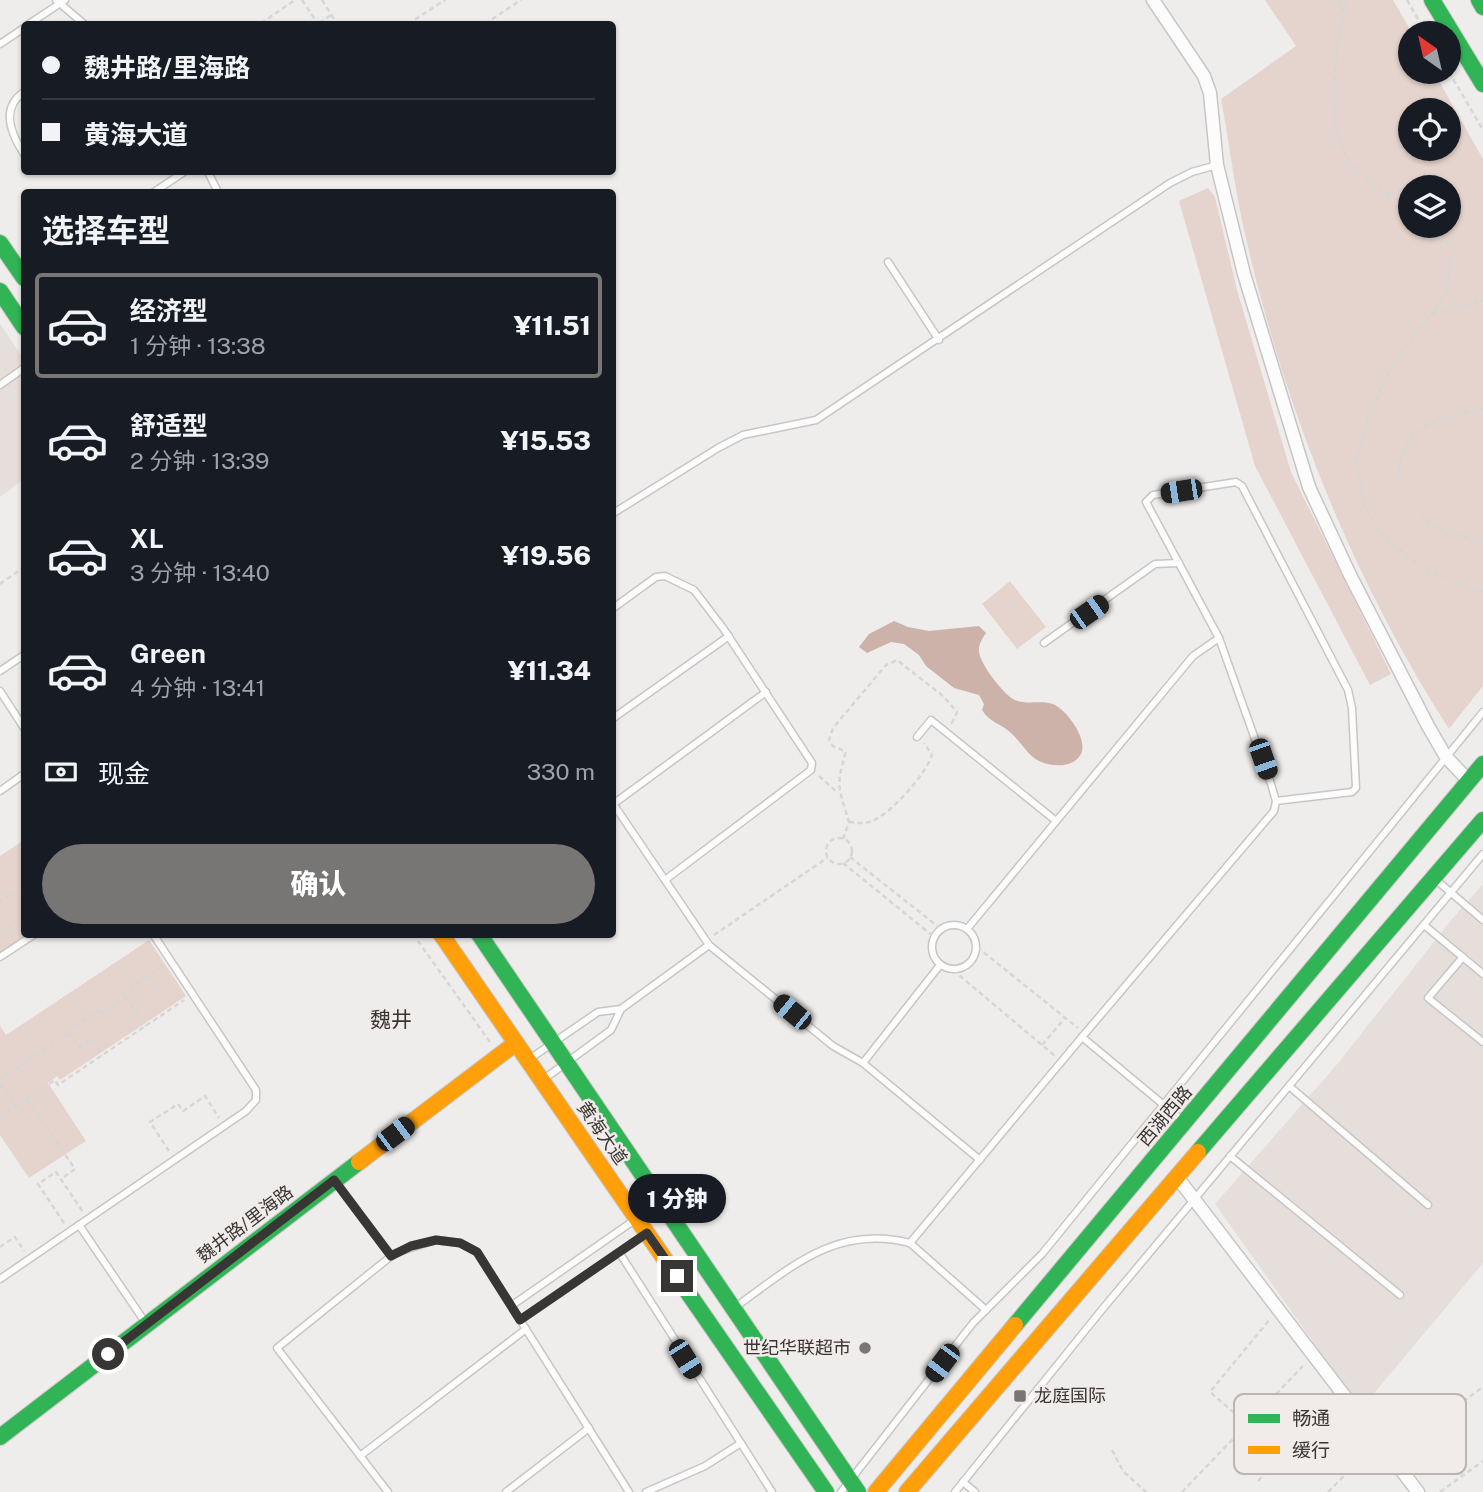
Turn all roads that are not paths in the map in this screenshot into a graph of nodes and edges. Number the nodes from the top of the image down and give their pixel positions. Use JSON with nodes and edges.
{"nodes":[{"id":1,"x":1153,"y":0,"type":"edge"},
{"id":2,"x":1432,"y":0,"type":"edge"},
{"id":3,"x":1479,"y":0,"type":"edge"},
{"id":4,"x":60,"y":1,"type":"edge"},
{"id":5,"x":1483,"y":7,"type":"edge"},
{"id":6,"x":33,"y":21,"type":"edge"},
{"id":7,"x":81,"y":21,"type":"edge"},
{"id":8,"x":21,"y":30,"type":"edge"},
{"id":9,"x":0,"y":44,"type":"edge"},
{"id":10,"x":1483,"y":83,"type":"edge"},
{"id":11,"x":21,"y":95,"type":"edge"},
{"id":12,"x":21,"y":149,"type":"edge"},
{"id":13,"x":1217,"y":165,"type":"junction"},
{"id":14,"x":180,"y":175,"type":"edge"},
{"id":15,"x":158,"y":189,"type":"edge"},
{"id":16,"x":0,"y":243,"type":"edge"},
{"id":17,"x":888,"y":262,"type":"dead end"},
{"id":18,"x":21,"y":274,"type":"edge"},
{"id":19,"x":0,"y":291,"type":"edge"},
{"id":20,"x":21,"y":322,"type":"edge"},
{"id":21,"x":939,"y":340,"type":"junction"},
{"id":22,"x":21,"y":370,"type":"edge"},
{"id":23,"x":0,"y":384,"type":"edge"},
{"id":24,"x":616,"y":512,"type":"edge"},
{"id":25,"x":1179,"y":563,"type":"junction"},
{"id":26,"x":616,"y":606,"type":"edge"},
{"id":27,"x":729,"y":636,"type":"junction"},
{"id":28,"x":1219,"y":638,"type":"junction"},
{"id":29,"x":1044,"y":643,"type":"dead end"},
{"id":30,"x":21,"y":657,"type":"edge"},
{"id":31,"x":0,"y":671,"type":"edge"},
{"id":32,"x":0,"y":691,"type":"edge"},
{"id":33,"x":766,"y":692,"type":"junction"},
{"id":34,"x":1483,"y":712,"type":"edge"},
{"id":35,"x":616,"y":716,"type":"edge"},
{"id":36,"x":21,"y":721,"type":"edge"},
{"id":37,"x":916,"y":737,"type":"road end"},
{"id":38,"x":1446,"y":757,"type":"junction"},
{"id":39,"x":1483,"y":764,"type":"edge"},
{"id":40,"x":21,"y":776,"type":"edge"},
{"id":41,"x":1469,"y":781,"type":"junction"},
{"id":42,"x":0,"y":791,"type":"edge"},
{"id":43,"x":1276,"y":801,"type":"junction"},
{"id":44,"x":616,"y":802,"type":"edge"},
{"id":45,"x":616,"y":808,"type":"edge"},
{"id":46,"x":1483,"y":820,"type":"edge"},
{"id":47,"x":1056,"y":821,"type":"junction"},
{"id":48,"x":1483,"y":853,"type":"edge"},
{"id":49,"x":1434,"y":878,"type":"junction"},
{"id":50,"x":665,"y":880,"type":"junction"},
{"id":51,"x":1451,"y":892,"type":"junction"},
{"id":52,"x":1483,"y":920,"type":"edge"},
{"id":53,"x":1424,"y":925,"type":"junction"},
{"id":54,"x":967,"y":929,"type":"junction"},
{"id":55,"x":29,"y":938,"type":"edge"},
{"id":56,"x":156,"y":938,"type":"edge"},
{"id":57,"x":444,"y":938,"type":"edge"},
{"id":58,"x":482,"y":938,"type":"edge"},
{"id":59,"x":707,"y":943,"type":"junction"},
{"id":60,"x":0,"y":957,"type":"edge"},
{"id":61,"x":1462,"y":957,"type":"junction"},
{"id":62,"x":940,"y":965,"type":"junction"},
{"id":63,"x":1483,"y":974,"type":"edge"},
{"id":64,"x":621,"y":1009,"type":"junction"},
{"id":65,"x":1083,"y":1035,"type":"junction"},
{"id":66,"x":553,"y":1042,"type":"junction"},
{"id":67,"x":1483,"y":1042,"type":"edge"},
{"id":68,"x":516,"y":1043,"type":"junction"},
{"id":69,"x":528,"y":1059,"type":"junction"},
{"id":70,"x":566,"y":1062,"type":"junction"},
{"id":71,"x":863,"y":1063,"type":"junction"},
{"id":72,"x":542,"y":1080,"type":"junction"},
{"id":73,"x":1289,"y":1086,"type":"junction"},
{"id":74,"x":1164,"y":1104,"type":"junction"},
{"id":75,"x":1185,"y":1122,"type":"junction"},
{"id":76,"x":1230,"y":1156,"type":"junction"},
{"id":77,"x":980,"y":1160,"type":"junction"},
{"id":78,"x":1177,"y":1177,"type":"junction"},
{"id":79,"x":334,"y":1180,"type":"junction"},
{"id":80,"x":1194,"y":1199,"type":"junction"},
{"id":81,"x":1429,"y":1205,"type":"dead end"},
{"id":82,"x":637,"y":1218,"type":"junction"},
{"id":83,"x":79,"y":1225,"type":"junction"},
{"id":84,"x":647,"y":1233,"type":"junction"},
{"id":85,"x":910,"y":1243,"type":"junction"},
{"id":86,"x":619,"y":1252,"type":"junction"},
{"id":87,"x":391,"y":1256,"type":"junction"},
{"id":88,"x":0,"y":1279,"type":"edge"},
{"id":89,"x":1399,"y":1294,"type":"dead end"},
{"id":90,"x":511,"y":1306,"type":"junction"},
{"id":91,"x":734,"y":1308,"type":"junction"},
{"id":92,"x":986,"y":1310,"type":"junction"},
{"id":93,"x":520,"y":1320,"type":"junction"},
{"id":94,"x":146,"y":1324,"type":"junction"},
{"id":95,"x":526,"y":1329,"type":"junction"},
{"id":96,"x":1344,"y":1394,"type":"edge"},
{"id":97,"x":589,"y":1428,"type":"junction"},
{"id":98,"x":0,"y":1437,"type":"edge"},
{"id":99,"x":741,"y":1443,"type":"junction"},
{"id":100,"x":360,"y":1456,"type":"junction"},
{"id":101,"x":1405,"y":1474,"type":"edge"},
{"id":102,"x":963,"y":1482,"type":"junction"},
{"id":103,"x":850,"y":1488,"type":"edge"},
{"id":104,"x":388,"y":1492,"type":"edge"},
{"id":105,"x":506,"y":1492,"type":"edge"},
{"id":106,"x":629,"y":1492,"type":"edge"},
{"id":107,"x":646,"y":1492,"type":"edge"},
{"id":108,"x":772,"y":1492,"type":"edge"},
{"id":109,"x":826,"y":1492,"type":"edge"},
{"id":110,"x":876,"y":1492,"type":"edge"},
{"id":111,"x":907,"y":1492,"type":"edge"},
{"id":112,"x":955,"y":1492,"type":"edge"},
{"id":113,"x":975,"y":1492,"type":"edge"},
{"id":114,"x":1418,"y":1492,"type":"edge"}],
"edges":[{"from":1,"to":13,"type":"street"},
{"from":2,"to":10,"type":"main road"},
{"from":3,"to":5,"type":"main road"},
{"from":4,"to":6,"type":"lane"},
{"from":4,"to":7,"type":"lane"},
{"from":8,"to":9,"type":"lane"},
{"from":11,"to":12,"type":"lane"},
{"from":13,"to":21,"type":"lane"},
{"from":13,"to":38,"type":"street"},
{"from":14,"to":15,"type":"lane"},
{"from":16,"to":18,"type":"main road"},
{"from":17,"to":21,"type":"lane"},
{"from":19,"to":20,"type":"main road"},
{"from":21,"to":24,"type":"lane"},
{"from":22,"to":23,"type":"lane"},
{"from":25,"to":28,"type":"lane"},
{"from":25,"to":29,"type":"lane"},
{"from":25,"to":43,"type":"lane"},
{"from":26,"to":27,"type":"lane"},
{"from":27,"to":33,"type":"lane"},
{"from":27,"to":35,"type":"lane"},
{"from":28,"to":43,"type":"lane"},
{"from":28,"to":47,"type":"lane"},
{"from":30,"to":31,"type":"lane"},
{"from":32,"to":36,"type":"lane"},
{"from":33,"to":44,"type":"lane"},
{"from":33,"to":50,"type":"lane"},
{"from":34,"to":38,"type":"lane"},
{"from":37,"to":47,"type":"lane"},
{"from":38,"to":41,"type":"street"},
{"from":38,"to":74,"type":"lane"},
{"from":39,"to":41,"type":"main road","name":"西湖西路"},
{"from":40,"to":42,"type":"lane"},
{"from":41,"to":75,"type":"main road","name":"西湖西路"},
{"from":43,"to":65,"type":"lane"},
{"from":45,"to":50,"type":"lane"},
{"from":46,"to":49,"type":"main road"},
{"from":47,"to":54,"type":"lane"},
{"from":48,"to":51,"type":"lane"},
{"from":49,"to":51,"type":"lane"},
{"from":49,"to":78,"type":"main road"},
{"from":50,"to":59,"type":"lane"},
{"from":51,"to":52,"type":"lane"},
{"from":51,"to":53,"type":"lane"},
{"from":53,"to":61,"type":"lane"},
{"from":53,"to":73,"type":"lane"},
{"from":54,"to":62,"type":"lane"},
{"from":54,"to":62,"type":"lane"},
{"from":55,"to":60,"type":"lane"},
{"from":56,"to":83,"type":"lane"},
{"from":57,"to":68,"type":"main road","name":"黄海大道"},
{"from":58,"to":66,"type":"main road","name":"黄海大道"},
{"from":59,"to":64,"type":"lane"},
{"from":59,"to":71,"type":"lane"},
{"from":61,"to":63,"type":"lane"},
{"from":61,"to":67,"type":"lane"},
{"from":62,"to":71,"type":"lane"},
{"from":64,"to":66,"type":"lane"},
{"from":64,"to":70,"type":"lane"},
{"from":65,"to":74,"type":"lane"},
{"from":65,"to":77,"type":"lane"},
{"from":66,"to":69,"type":"lane"},
{"from":66,"to":70,"type":"main road","name":"黄海大道"},
{"from":68,"to":69,"type":"main road","name":"黄海大道"},
{"from":68,"to":79,"type":"main road","name":"魏井路/里海路"},
{"from":69,"to":72,"type":"main road","name":"黄海大道"},
{"from":70,"to":72,"type":"lane"},
{"from":70,"to":91,"type":"main road","name":"黄海大道"},
{"from":71,"to":77,"type":"lane"},
{"from":72,"to":82,"type":"main road","name":"黄海大道"},
{"from":73,"to":76,"type":"lane"},
{"from":73,"to":81,"type":"lane"},
{"from":74,"to":75,"type":"lane"},
{"from":74,"to":92,"type":"lane"},
{"from":75,"to":110,"type":"main road","name":"西湖西路"},
{"from":76,"to":80,"type":"lane"},
{"from":76,"to":89,"type":"lane"},
{"from":77,"to":85,"type":"lane"},
{"from":78,"to":80,"type":"street"},
{"from":78,"to":111,"type":"main road"},
{"from":79,"to":87,"type":"lane"},
{"from":79,"to":94,"type":"main road","name":"魏井路/里海路"},
{"from":80,"to":96,"type":"street"},
{"from":80,"to":102,"type":"lane"},
{"from":82,"to":84,"type":"main road","name":"黄海大道"},
{"from":82,"to":90,"type":"lane"},
{"from":83,"to":88,"type":"lane"},
{"from":83,"to":94,"type":"lane"},
{"from":84,"to":86,"type":"lane"},
{"from":84,"to":109,"type":"main road","name":"黄海大道"},
{"from":85,"to":91,"type":"lane"},
{"from":85,"to":92,"type":"lane"},
{"from":86,"to":93,"type":"lane"},
{"from":86,"to":99,"type":"lane"},
{"from":87,"to":90,"type":"lane"},
{"from":87,"to":100,"type":"lane"},
{"from":90,"to":93,"type":"lane"},
{"from":91,"to":103,"type":"main road","name":"黄海大道"},
{"from":92,"to":103,"type":"lane"},
{"from":93,"to":95,"type":"lane"},
{"from":94,"to":98,"type":"main road","name":"魏井路/里海路"},
{"from":95,"to":97,"type":"lane"},
{"from":95,"to":100,"type":"lane"},
{"from":97,"to":105,"type":"lane"},
{"from":97,"to":106,"type":"lane"},
{"from":99,"to":107,"type":"lane"},
{"from":99,"to":108,"type":"lane"},
{"from":100,"to":104,"type":"lane"},
{"from":101,"to":114,"type":"street"},
{"from":102,"to":112,"type":"lane"},
{"from":102,"to":113,"type":"lane"}]}
